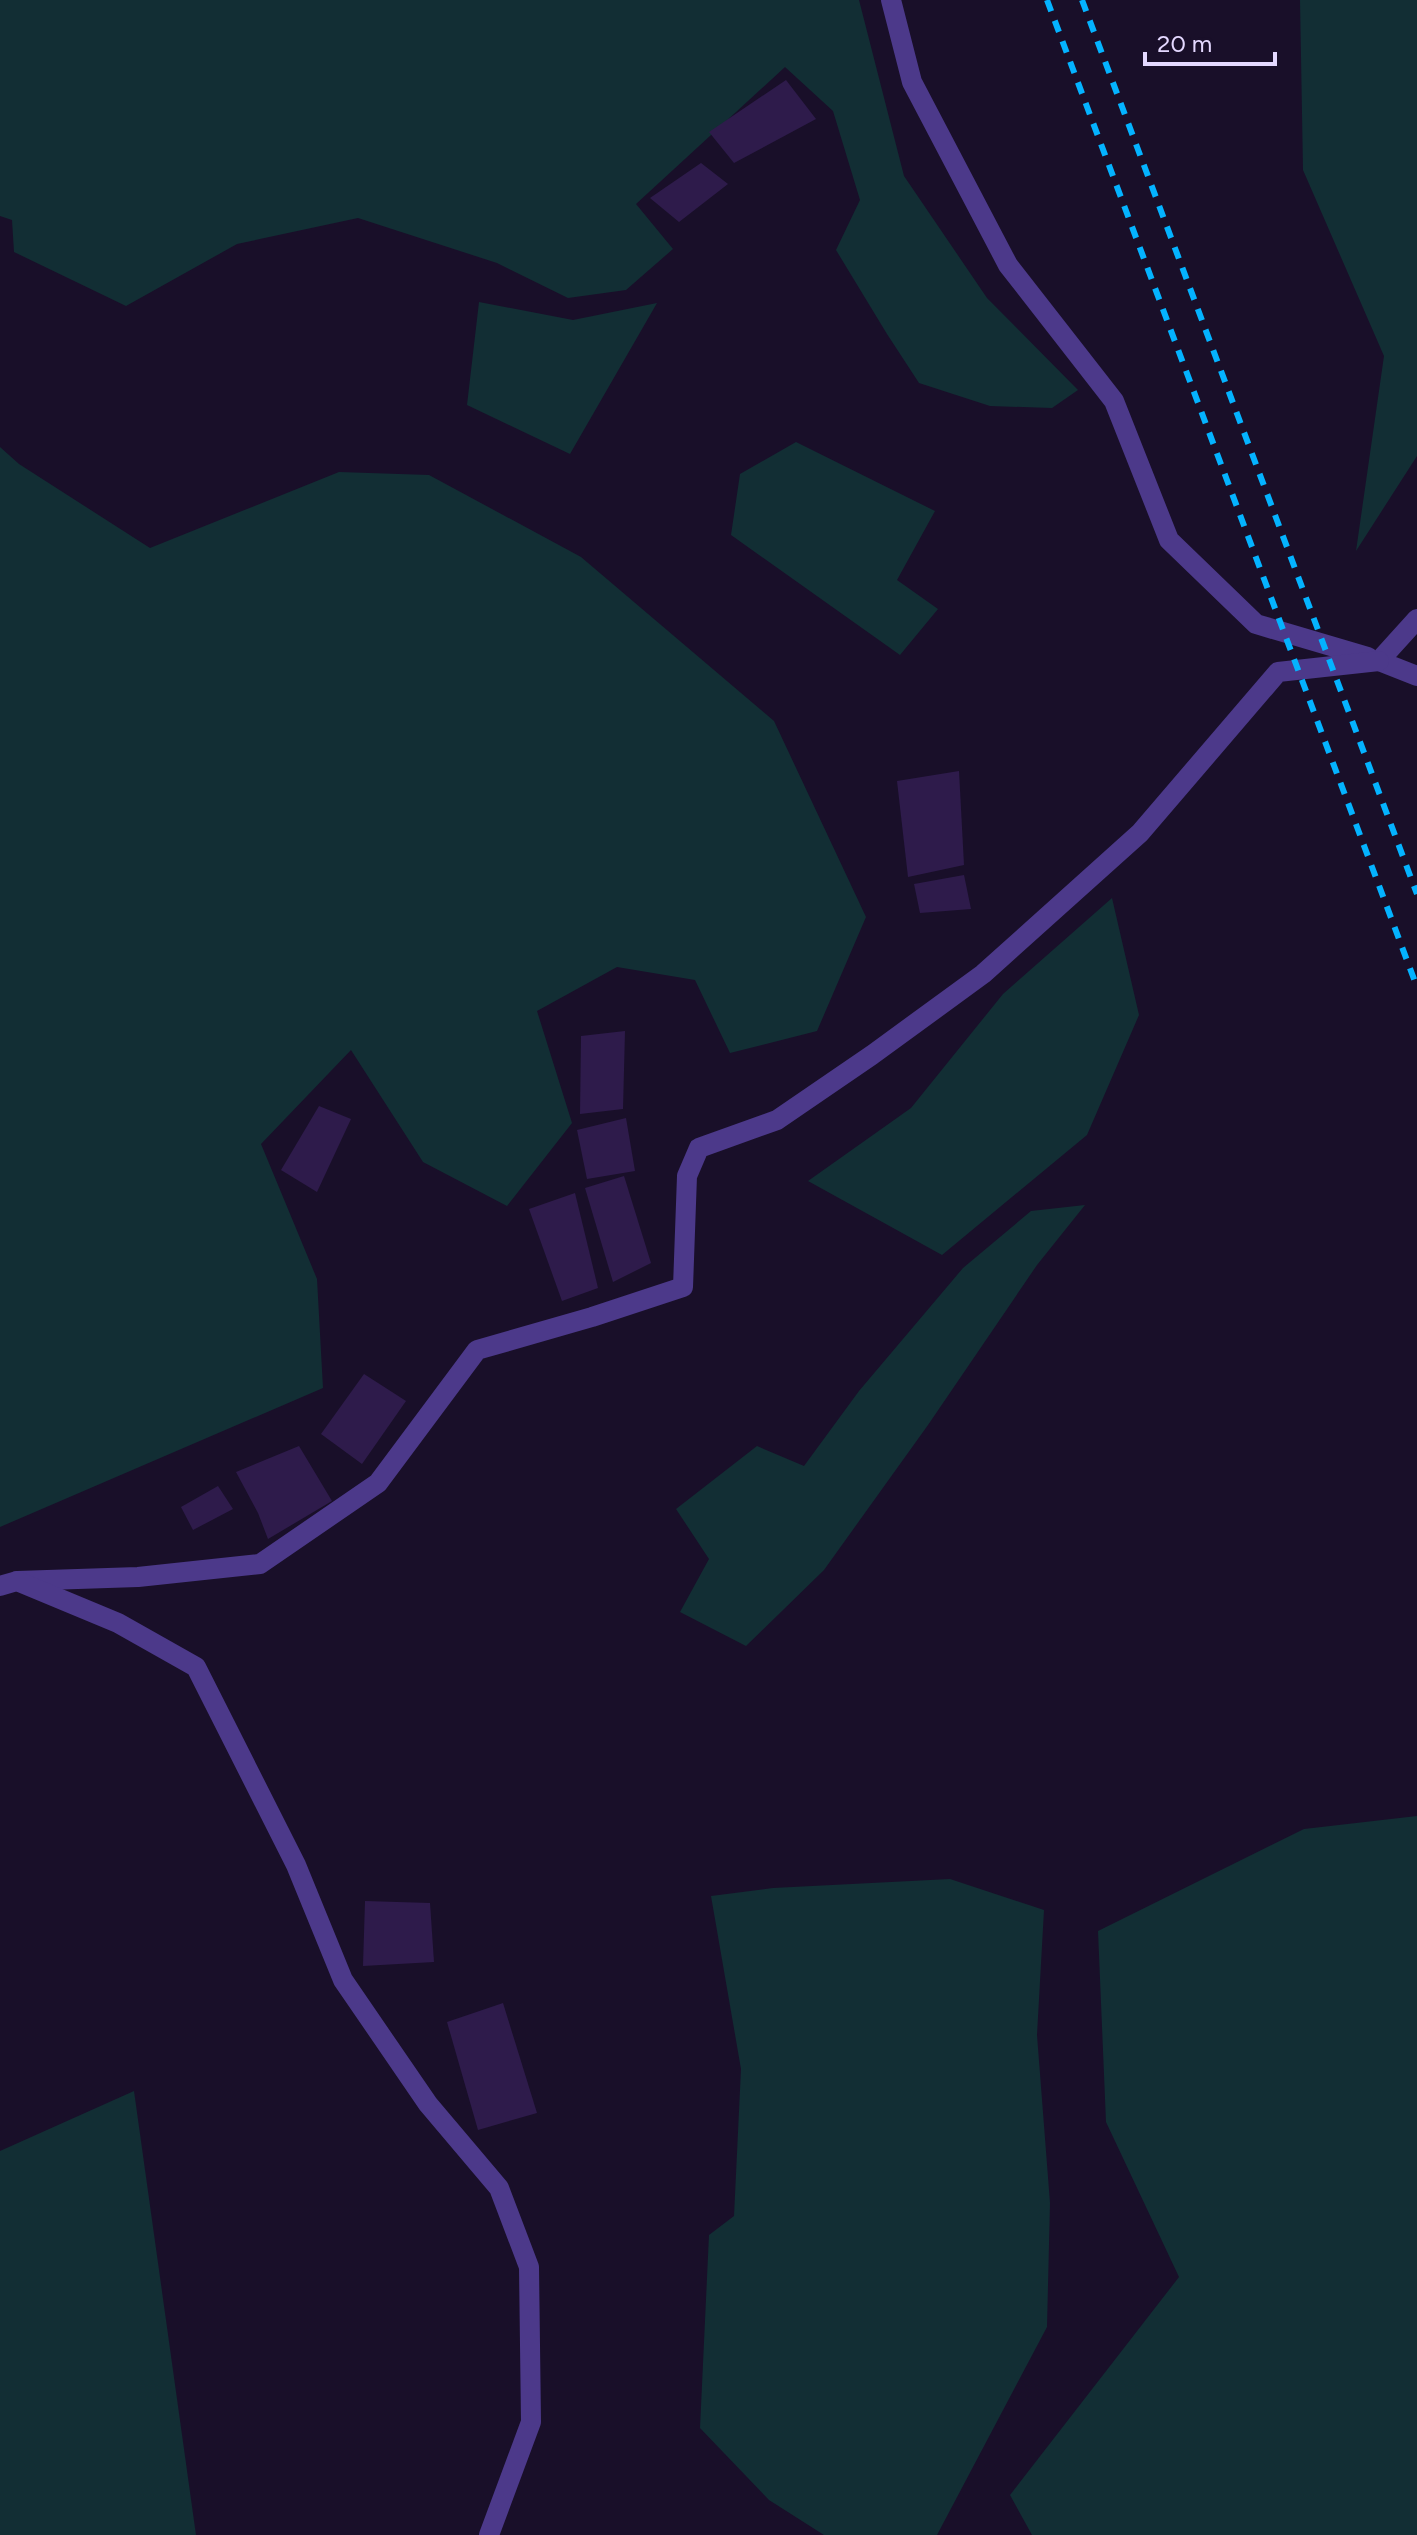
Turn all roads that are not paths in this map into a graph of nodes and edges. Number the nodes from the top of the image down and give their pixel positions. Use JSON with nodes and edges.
{"nodes":[{"id":1,"x":891,"y":0,"type":"edge"},
{"id":2,"x":1417,"y":619,"type":"edge"},
{"id":3,"x":1379,"y":661,"type":"junction"},
{"id":4,"x":1417,"y":676,"type":"edge"},
{"id":5,"x":8,"y":1584,"type":"edge"},
{"id":6,"x":489,"y":2535,"type":"edge"}],
"edges":[{"from":1,"to":3,"type":"street"},
{"from":2,"to":3,"type":"street"},
{"from":3,"to":4,"type":"street"},
{"from":3,"to":5,"type":"street"},
{"from":5,"to":6,"type":"street"}]}
